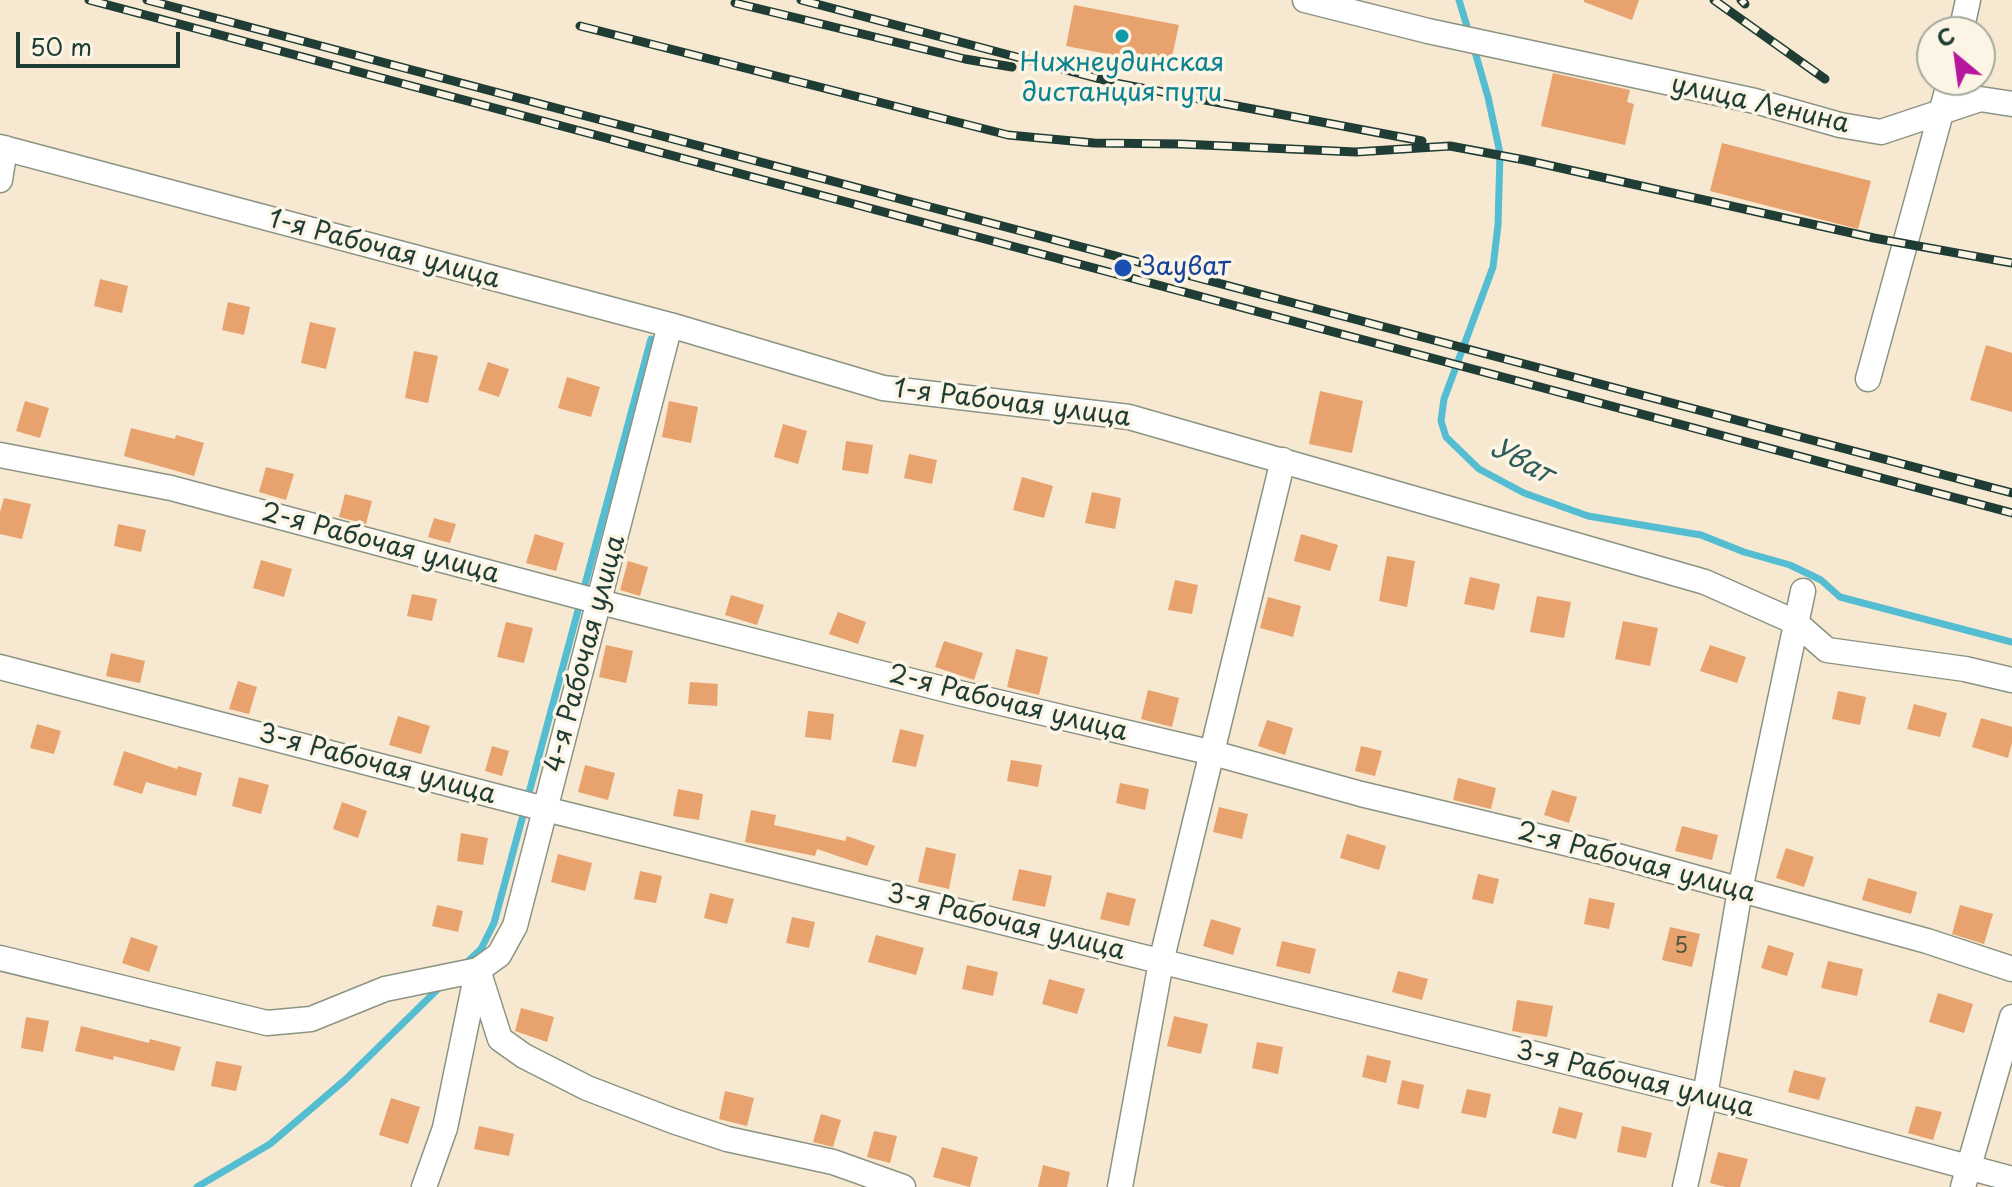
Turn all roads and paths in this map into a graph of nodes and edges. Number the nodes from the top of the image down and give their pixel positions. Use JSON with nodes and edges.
{"nodes":[{"id":1,"x":1305,"y":0,"type":"edge"},
{"id":2,"x":1946,"y":96,"type":"edge"},
{"id":3,"x":2012,"y":104,"type":"edge"},
{"id":4,"x":1942,"y":113,"type":"junction"},
{"id":5,"x":3,"y":147,"type":"edge"},
{"id":6,"x":0,"y":180,"type":"edge"},
{"id":7,"x":670,"y":325,"type":"junction"},
{"id":8,"x":1868,"y":379,"type":"dead end"},
{"id":9,"x":0,"y":455,"type":"edge"},
{"id":10,"x":1283,"y":460,"type":"junction"},
{"id":11,"x":1803,"y":591,"type":"dead end"},
{"id":12,"x":600,"y":602,"type":"junction"},
{"id":13,"x":1795,"y":622,"type":"junction"},
{"id":14,"x":0,"y":667,"type":"edge"},
{"id":15,"x":2012,"y":680,"type":"edge"},
{"id":16,"x":1213,"y":753,"type":"junction"},
{"id":17,"x":545,"y":809,"type":"junction"},
{"id":18,"x":1740,"y":890,"type":"junction"},
{"id":19,"x":0,"y":958,"type":"edge"},
{"id":20,"x":1161,"y":962,"type":"junction"},
{"id":21,"x":2012,"y":969,"type":"edge"},
{"id":22,"x":478,"y":970,"type":"junction"},
{"id":23,"x":2012,"y":1017,"type":"edge"},
{"id":24,"x":1705,"y":1096,"type":"junction"},
{"id":25,"x":1965,"y":1178,"type":"edge"},
{"id":26,"x":2012,"y":1179,"type":"edge"},
{"id":27,"x":424,"y":1187,"type":"edge"},
{"id":28,"x":903,"y":1187,"type":"edge"},
{"id":29,"x":1120,"y":1187,"type":"edge"},
{"id":30,"x":1685,"y":1187,"type":"edge"}],
"edges":[{"from":1,"to":4,"type":"street","name":"улица Ленина"},
{"from":2,"to":4,"type":"street"},
{"from":3,"to":4,"type":"street","name":"улица Ленина"},
{"from":4,"to":8,"type":"street"},
{"from":5,"to":6,"type":"street"},
{"from":5,"to":7,"type":"street","name":"1-я Рабочая улица"},
{"from":7,"to":10,"type":"street","name":"1-я Рабочая улица"},
{"from":7,"to":12,"type":"street","name":"4-я Рабочая улица"},
{"from":9,"to":12,"type":"street","name":"2-я Рабочая улица"},
{"from":10,"to":13,"type":"street","name":"1-я Рабочая улица"},
{"from":10,"to":16,"type":"street"},
{"from":11,"to":13,"type":"street"},
{"from":12,"to":16,"type":"street","name":"2-я Рабочая улица"},
{"from":12,"to":17,"type":"street","name":"4-я Рабочая улица"},
{"from":13,"to":15,"type":"street","name":"1-я Рабочая улица"},
{"from":13,"to":18,"type":"street"},
{"from":14,"to":17,"type":"street","name":"3-я Рабочая улица"},
{"from":16,"to":18,"type":"street","name":"2-я Рабочая улица"},
{"from":16,"to":20,"type":"street"},
{"from":17,"to":20,"type":"street","name":"3-я Рабочая улица"},
{"from":17,"to":22,"type":"street","name":"4-я Рабочая улица"},
{"from":18,"to":21,"type":"street","name":"2-я Рабочая улица"},
{"from":18,"to":24,"type":"street"},
{"from":19,"to":22,"type":"street"},
{"from":20,"to":24,"type":"street","name":"3-я Рабочая улица"},
{"from":20,"to":29,"type":"street"},
{"from":22,"to":27,"type":"street"},
{"from":22,"to":28,"type":"street"},
{"from":23,"to":25,"type":"street"},
{"from":24,"to":25,"type":"street","name":"3-я Рабочая улица"},
{"from":24,"to":30,"type":"street"},
{"from":25,"to":26,"type":"street","name":"3-я Рабочая улица"}]}
